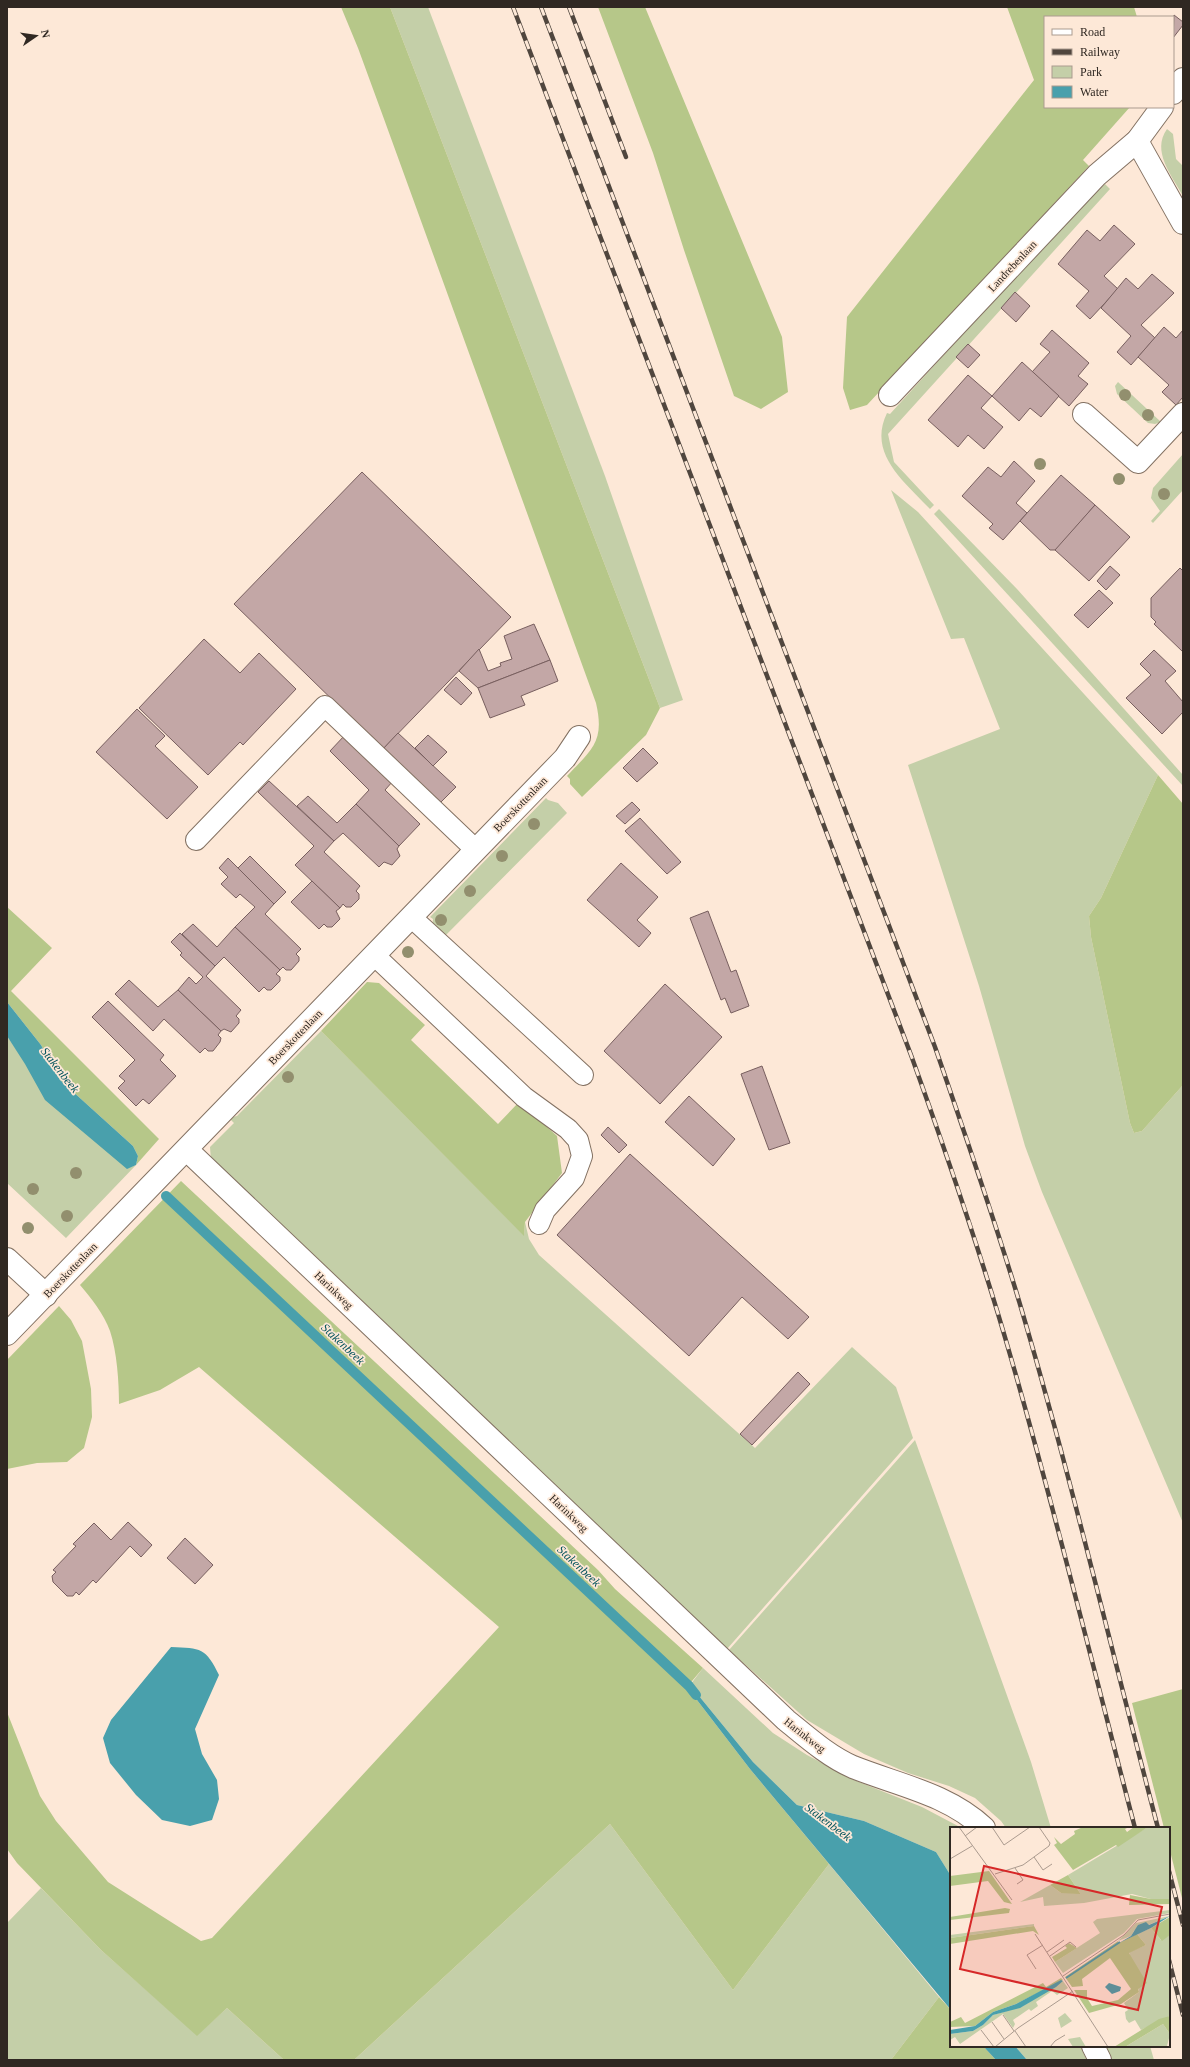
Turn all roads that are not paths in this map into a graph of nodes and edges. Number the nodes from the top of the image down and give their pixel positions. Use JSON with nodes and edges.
{"nodes":[{"id":1,"x":1183,"y":80,"type":"edge"},
{"id":2,"x":1174,"y":92,"type":"edge"},
{"id":3,"x":1161,"y":108,"type":"edge"},
{"id":4,"x":1137,"y":140,"type":"junction"},
{"id":5,"x":1183,"y":223,"type":"edge"},
{"id":6,"x":890,"y":395,"type":"dead end"},
{"id":7,"x":1084,"y":414,"type":"dead end"},
{"id":8,"x":1183,"y":414,"type":"edge"},
{"id":9,"x":579,"y":737,"type":"dead end"},
{"id":10,"x":196,"y":840,"type":"dead end"},
{"id":11,"x":476,"y":850,"type":"junction"},
{"id":12,"x":411,"y":917,"type":"junction"},
{"id":13,"x":374,"y":956,"type":"junction"},
{"id":14,"x":583,"y":1075,"type":"dead end"},
{"id":15,"x":187,"y":1150,"type":"junction"},
{"id":16,"x":539,"y":1224,"type":"dead end"},
{"id":17,"x":7,"y":1259,"type":"edge"},
{"id":18,"x":46,"y":1295,"type":"junction"},
{"id":19,"x":7,"y":1334,"type":"edge"},
{"id":20,"x":983,"y":1827,"type":"edge"},
{"id":21,"x":1094,"y":2047,"type":"edge"},
{"id":22,"x":1100,"y":2060,"type":"edge"}],
"edges":[{"from":1,"to":2,"type":"street"},
{"from":3,"to":4,"type":"street","name":"Landrebenlaan"},
{"from":4,"to":5,"type":"street"},
{"from":4,"to":6,"type":"street","name":"Landrebenlaan"},
{"from":7,"to":8,"type":"street"},
{"from":9,"to":11,"type":"street","name":"Boerskottenlaan"},
{"from":10,"to":11,"type":"lane"},
{"from":11,"to":12,"type":"street","name":"Boerskottenlaan"},
{"from":12,"to":13,"type":"street","name":"Boerskottenlaan"},
{"from":12,"to":14,"type":"lane"},
{"from":13,"to":15,"type":"street","name":"Boerskottenlaan"},
{"from":13,"to":16,"type":"lane"},
{"from":15,"to":18,"type":"street","name":"Boerskottenlaan"},
{"from":15,"to":20,"type":"street","name":"Harinkweg"},
{"from":17,"to":18,"type":"street"},
{"from":18,"to":19,"type":"street","name":"Boerskottenlaan"},
{"from":21,"to":22,"type":"street"}]}
